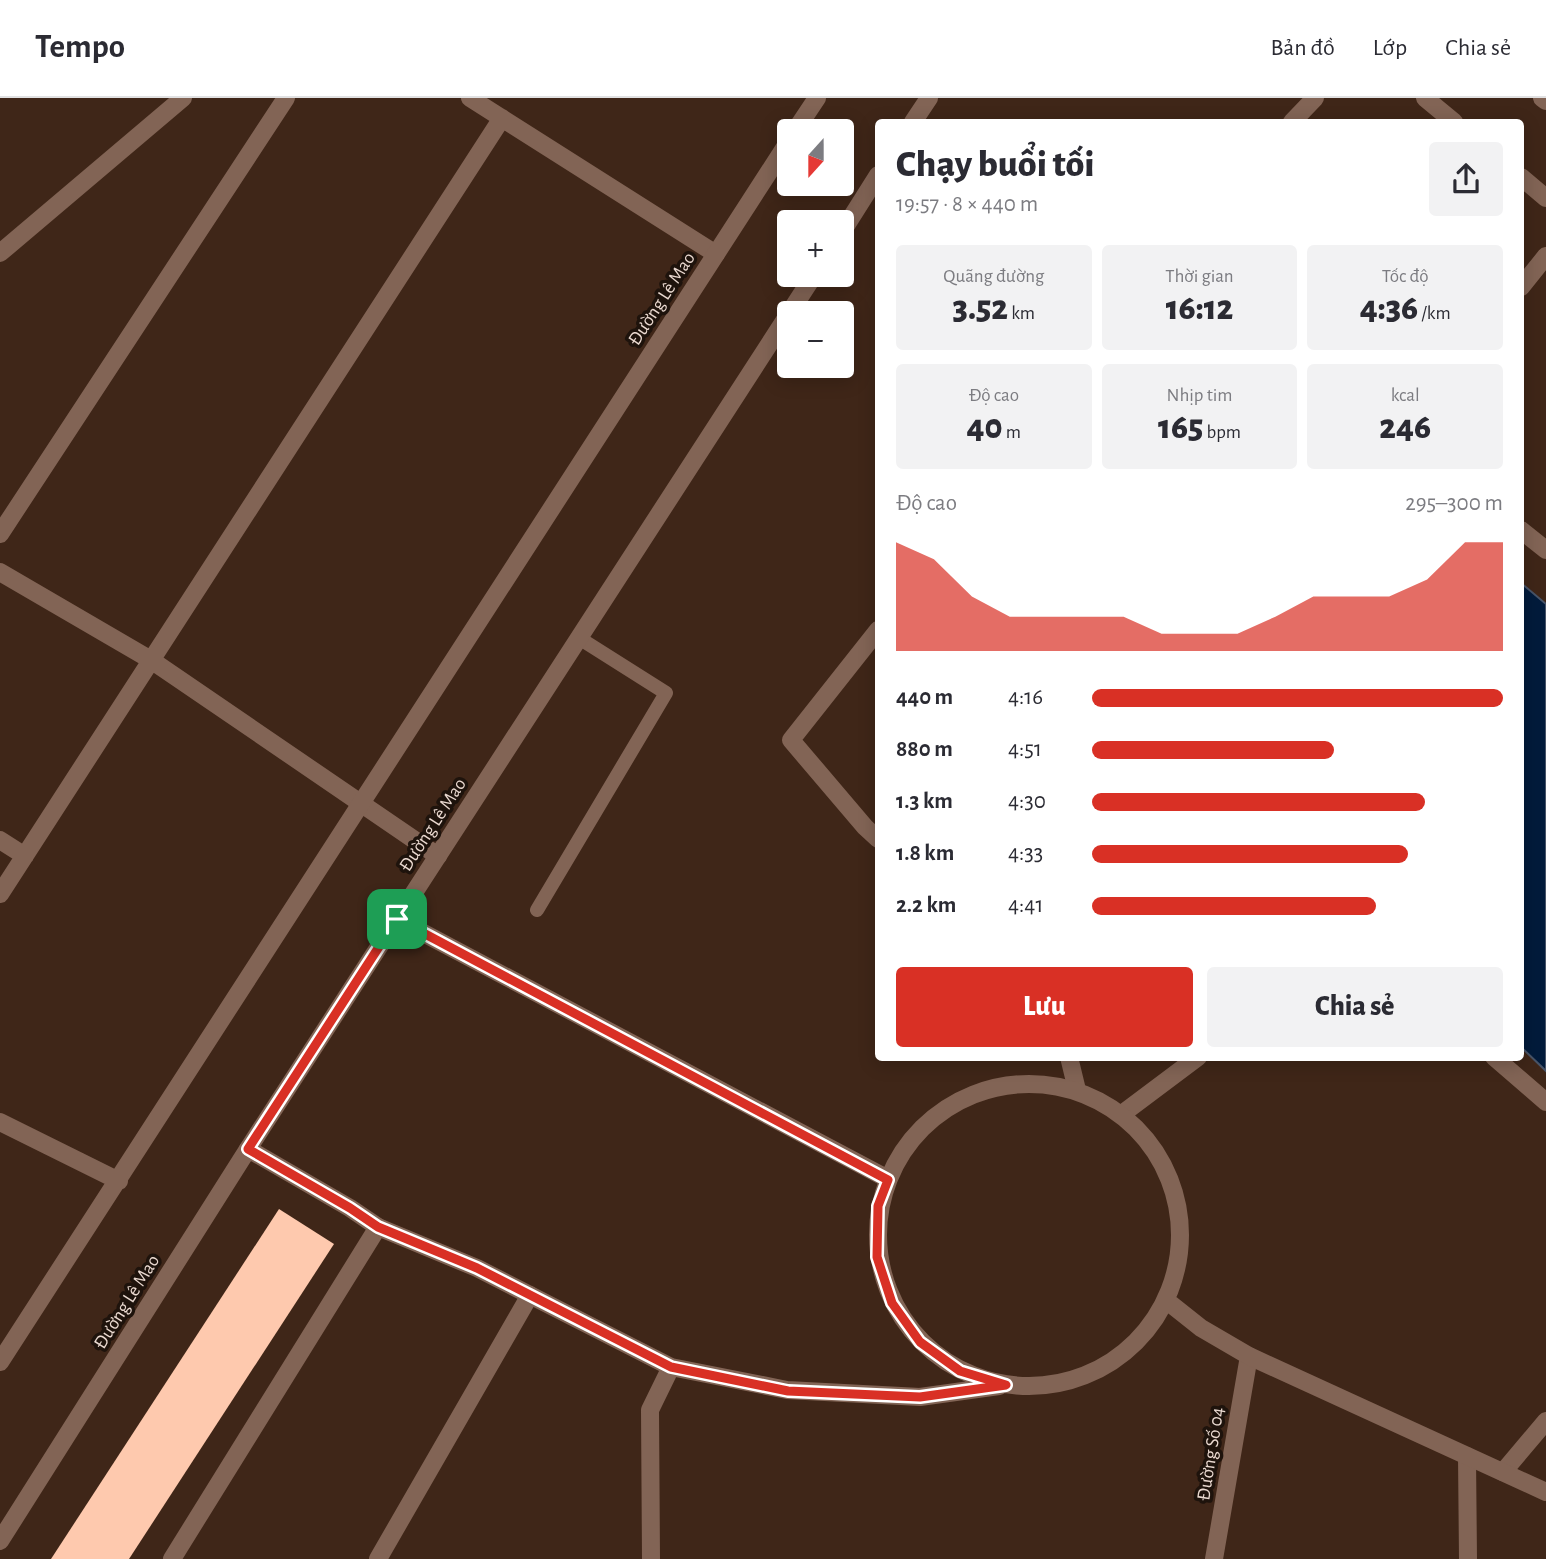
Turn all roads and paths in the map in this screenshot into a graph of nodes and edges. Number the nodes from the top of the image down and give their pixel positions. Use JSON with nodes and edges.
{"nodes":[{"id":1,"x":183,"y":98,"type":"edge"},
{"id":2,"x":286,"y":98,"type":"edge"},
{"id":3,"x":470,"y":98,"type":"edge"},
{"id":4,"x":817,"y":98,"type":"edge"},
{"id":5,"x":929,"y":98,"type":"edge"},
{"id":6,"x":1315,"y":98,"type":"edge"},
{"id":7,"x":1424,"y":98,"type":"edge"},
{"id":8,"x":502,"y":118,"type":"junction"},
{"id":9,"x":804,"y":119,"type":"edge"},
{"id":10,"x":915,"y":119,"type":"edge"},
{"id":11,"x":1295,"y":119,"type":"edge"},
{"id":12,"x":1450,"y":119,"type":"edge"},
{"id":13,"x":777,"y":160,"type":"edge"},
{"id":14,"x":1524,"y":180,"type":"edge"},
{"id":15,"x":875,"y":181,"type":"edge"},
{"id":16,"x":1546,"y":198,"type":"edge"},
{"id":17,"x":854,"y":213,"type":"edge"},
{"id":18,"x":0,"y":253,"type":"edge"},
{"id":19,"x":716,"y":254,"type":"junction"},
{"id":20,"x":1546,"y":256,"type":"edge"},
{"id":21,"x":1524,"y":283,"type":"edge"},
{"id":22,"x":806,"y":287,"type":"edge"},
{"id":23,"x":1524,"y":532,"type":"edge"},
{"id":24,"x":0,"y":534,"type":"edge"},
{"id":25,"x":1546,"y":550,"type":"edge"},
{"id":26,"x":0,"y":572,"type":"edge"},
{"id":27,"x":875,"y":634,"type":"edge"},
{"id":28,"x":579,"y":638,"type":"junction"},
{"id":29,"x":151,"y":660,"type":"junction"},
{"id":30,"x":362,"y":803,"type":"junction"},
{"id":31,"x":875,"y":836,"type":"edge"},
{"id":32,"x":0,"y":839,"type":"edge"},
{"id":33,"x":25,"y":856,"type":"junction"},
{"id":34,"x":438,"y":856,"type":"junction"},
{"id":35,"x":0,"y":894,"type":"edge"},
{"id":36,"x":537,"y":910,"type":"dead end"},
{"id":37,"x":397,"y":919,"type":"junction"},
{"id":38,"x":1070,"y":1061,"type":"edge"},
{"id":39,"x":1193,"y":1061,"type":"edge"},
{"id":40,"x":1499,"y":1061,"type":"edge"},
{"id":41,"x":1077,"y":1090,"type":"junction"},
{"id":42,"x":1546,"y":1102,"type":"edge"},
{"id":43,"x":1122,"y":1114,"type":"junction"},
{"id":44,"x":0,"y":1122,"type":"edge"},
{"id":45,"x":248,"y":1149,"type":"junction"},
{"id":46,"x":888,"y":1180,"type":"junction"},
{"id":47,"x":119,"y":1181,"type":"junction"},
{"id":48,"x":378,"y":1227,"type":"junction"},
{"id":49,"x":530,"y":1295,"type":"junction"},
{"id":50,"x":1167,"y":1301,"type":"junction"},
{"id":51,"x":1249,"y":1356,"type":"junction"},
{"id":52,"x":0,"y":1362,"type":"edge"},
{"id":53,"x":671,"y":1367,"type":"junction"},
{"id":54,"x":1006,"y":1385,"type":"junction"},
{"id":55,"x":1546,"y":1421,"type":"edge"},
{"id":56,"x":1467,"y":1456,"type":"junction"},
{"id":57,"x":1503,"y":1472,"type":"junction"},
{"id":58,"x":1546,"y":1492,"type":"edge"},
{"id":59,"x":0,"y":1541,"type":"edge"},
{"id":60,"x":172,"y":1559,"type":"edge"},
{"id":61,"x":379,"y":1559,"type":"edge"},
{"id":62,"x":651,"y":1559,"type":"edge"},
{"id":63,"x":1214,"y":1559,"type":"edge"},
{"id":64,"x":1468,"y":1559,"type":"edge"}],
"edges":[{"from":1,"to":18,"type":"street"},
{"from":2,"to":24,"type":"street"},
{"from":3,"to":8,"type":"street"},
{"from":4,"to":9,"type":"street"},
{"from":5,"to":10,"type":"street"},
{"from":6,"to":11,"type":"street"},
{"from":7,"to":12,"type":"street"},
{"from":8,"to":19,"type":"street"},
{"from":8,"to":29,"type":"street"},
{"from":13,"to":19,"type":"street","name":"Đường Lê Mao"},
{"from":14,"to":16,"type":"street"},
{"from":15,"to":17,"type":"street"},
{"from":19,"to":30,"type":"street","name":"Đường Lê Mao"},
{"from":20,"to":21,"type":"street"},
{"from":22,"to":28,"type":"street","name":"Đường Lê Mao"},
{"from":23,"to":25,"type":"street"},
{"from":26,"to":29,"type":"street"},
{"from":27,"to":31,"type":"street"},
{"from":28,"to":34,"type":"street","name":"Đường Lê Mao"},
{"from":28,"to":36,"type":"lane"},
{"from":29,"to":30,"type":"street"},
{"from":29,"to":33,"type":"street"},
{"from":30,"to":34,"type":"street"},
{"from":30,"to":47,"type":"street","name":"Đường Lê Mao"},
{"from":32,"to":33,"type":"street"},
{"from":33,"to":35,"type":"street"},
{"from":34,"to":37,"type":"street","name":"Đường Lê Mao"},
{"from":37,"to":45,"type":"street","name":"Đường Lê Mao"},
{"from":37,"to":46,"type":"street"},
{"from":38,"to":41,"type":"street"},
{"from":39,"to":43,"type":"street"},
{"from":40,"to":42,"type":"street"},
{"from":41,"to":43,"type":"street"},
{"from":41,"to":46,"type":"street"},
{"from":43,"to":50,"type":"street"},
{"from":44,"to":47,"type":"street"},
{"from":45,"to":48,"type":"street"},
{"from":45,"to":59,"type":"street","name":"Đường Lê Mao"},
{"from":46,"to":54,"type":"street"},
{"from":47,"to":52,"type":"street","name":"Đường Lê Mao"},
{"from":48,"to":49,"type":"street"},
{"from":48,"to":60,"type":"street"},
{"from":49,"to":53,"type":"street"},
{"from":49,"to":61,"type":"street"},
{"from":50,"to":51,"type":"street"},
{"from":50,"to":54,"type":"street"},
{"from":51,"to":56,"type":"street"},
{"from":51,"to":63,"type":"street","name":"Đường Số 04"},
{"from":53,"to":54,"type":"street"},
{"from":53,"to":62,"type":"street"},
{"from":55,"to":57,"type":"street"},
{"from":56,"to":57,"type":"street"},
{"from":56,"to":64,"type":"street"},
{"from":57,"to":58,"type":"street"}]}
